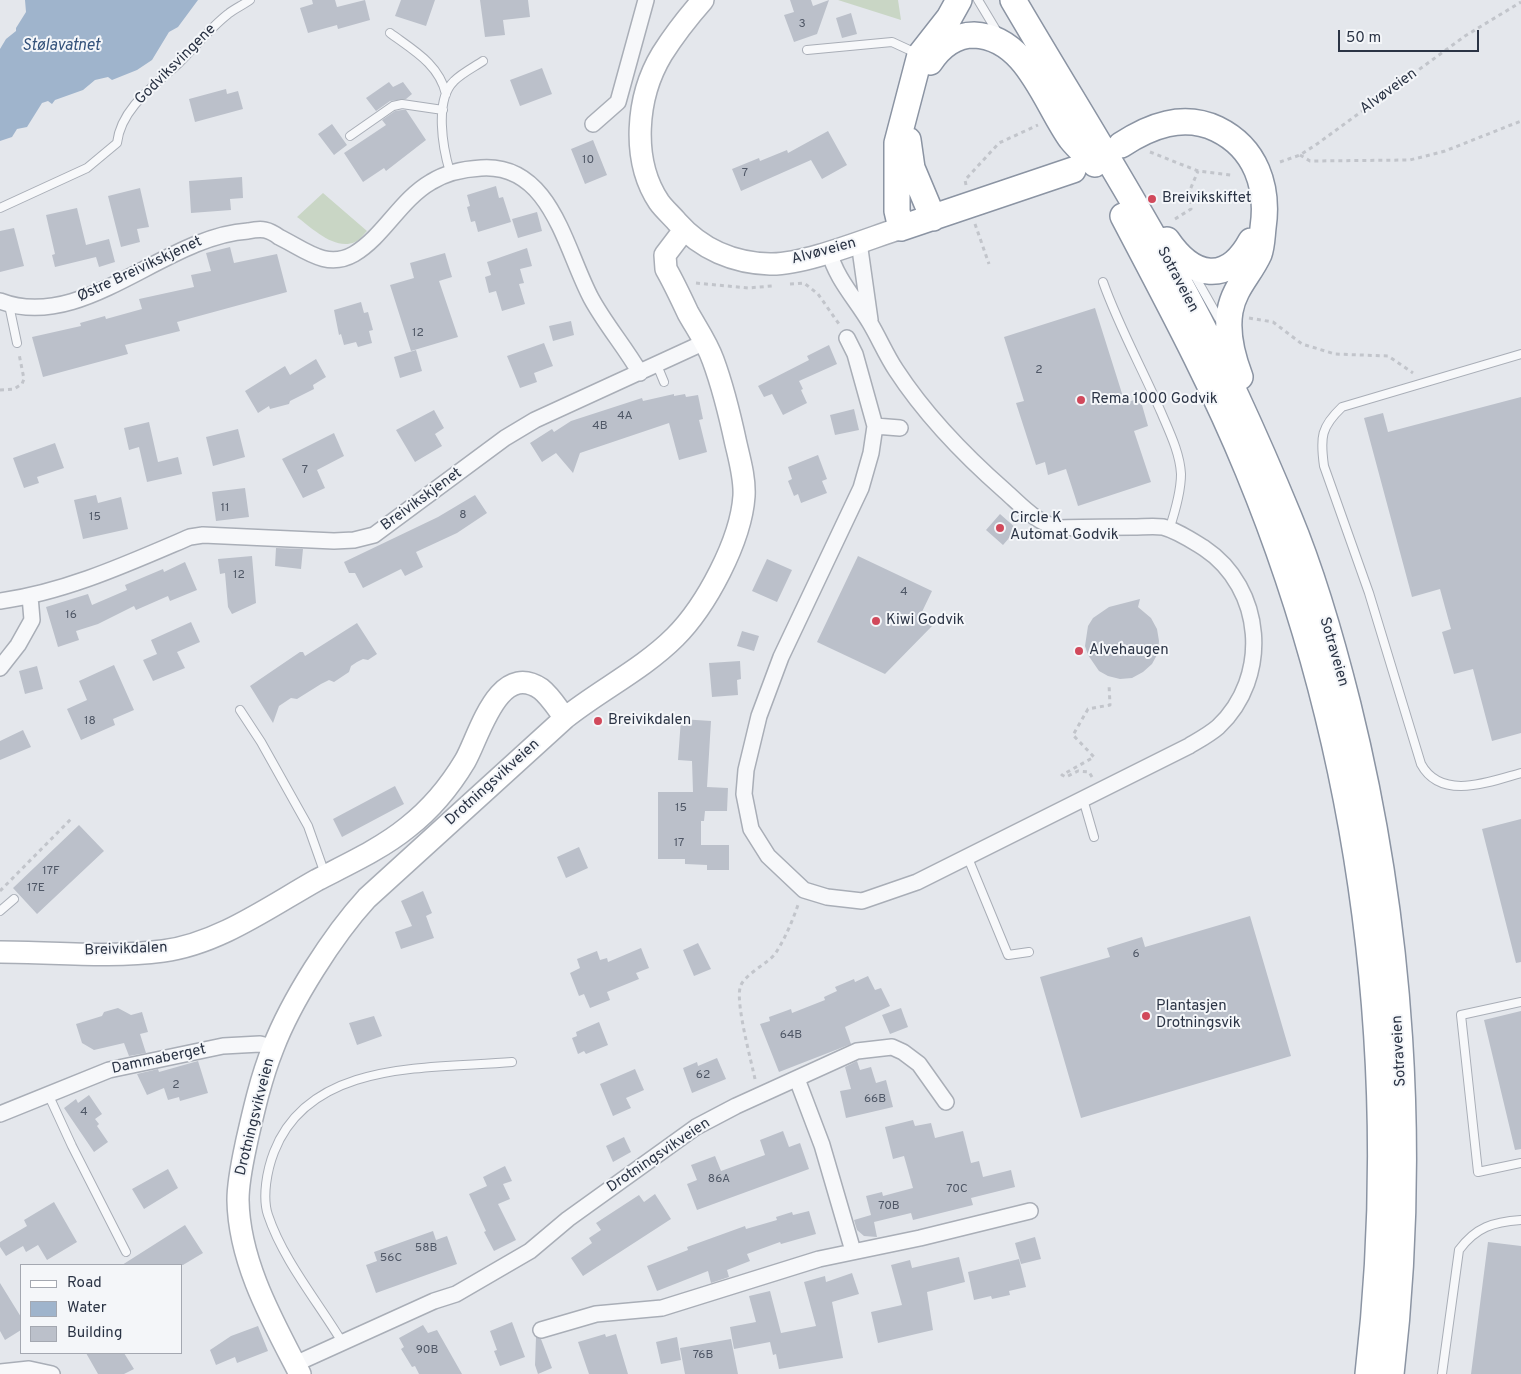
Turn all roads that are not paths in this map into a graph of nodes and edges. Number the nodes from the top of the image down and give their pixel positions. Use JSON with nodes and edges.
{"nodes":[{"id":1,"x":250,"y":0,"type":"edge"},
{"id":2,"x":646,"y":0,"type":"edge"},
{"id":3,"x":703,"y":0,"type":"edge"},
{"id":4,"x":959,"y":0,"type":"edge"},
{"id":5,"x":978,"y":0,"type":"edge"},
{"id":6,"x":999,"y":0,"type":"edge"},
{"id":7,"x":1013,"y":0,"type":"edge"},
{"id":8,"x":390,"y":33,"type":"dead end"},
{"id":9,"x":1004,"y":43,"type":"junction"},
{"id":10,"x":806,"y":50,"type":"dead end"},
{"id":11,"x":925,"y":58,"type":"junction"},
{"id":12,"x":483,"y":61,"type":"dead end"},
{"id":13,"x":446,"y":94,"type":"junction"},
{"id":14,"x":443,"y":110,"type":"junction"},
{"id":15,"x":905,"y":118,"type":"junction"},
{"id":16,"x":593,"y":124,"type":"dead end"},
{"id":17,"x":350,"y":136,"type":"dead end"},
{"id":18,"x":1129,"y":140,"type":"road end"},
{"id":19,"x":1084,"y":167,"type":"junction"},
{"id":20,"x":450,"y":172,"type":"junction"},
{"id":21,"x":1119,"y":178,"type":"junction"},
{"id":22,"x":0,"y":208,"type":"edge"},
{"id":23,"x":1265,"y":217,"type":"junction"},
{"id":24,"x":933,"y":218,"type":"junction"},
{"id":25,"x":901,"y":228,"type":"junction"},
{"id":26,"x":684,"y":230,"type":"junction"},
{"id":27,"x":859,"y":242,"type":"junction"},
{"id":28,"x":829,"y":251,"type":"junction"},
{"id":29,"x":1190,"y":266,"type":"junction"},
{"id":30,"x":1103,"y":282,"type":"dead end"},
{"id":31,"x":5,"y":303,"type":"edge"},
{"id":32,"x":871,"y":324,"type":"junction"},
{"id":33,"x":1229,"y":336,"type":"junction"},
{"id":34,"x":848,"y":338,"type":"road end"},
{"id":35,"x":705,"y":342,"type":"junction"},
{"id":36,"x":17,"y":343,"type":"road end"},
{"id":37,"x":1521,"y":354,"type":"edge"},
{"id":38,"x":656,"y":365,"type":"junction"},
{"id":39,"x":640,"y":373,"type":"junction"},
{"id":40,"x":664,"y":382,"type":"dead end"},
{"id":41,"x":875,"y":426,"type":"junction"},
{"id":42,"x":900,"y":428,"type":"dead end"},
{"id":43,"x":1258,"y":446,"type":"junction"},
{"id":44,"x":1170,"y":530,"type":"junction"},
{"id":45,"x":30,"y":596,"type":"junction"},
{"id":46,"x":0,"y":601,"type":"edge"},
{"id":47,"x":0,"y":668,"type":"edge"},
{"id":48,"x":240,"y":710,"type":"dead end"},
{"id":49,"x":565,"y":718,"type":"junction"},
{"id":50,"x":1521,"y":773,"type":"edge"},
{"id":51,"x":1083,"y":799,"type":"junction"},
{"id":52,"x":1094,"y":837,"type":"dead end"},
{"id":53,"x":968,"y":858,"type":"junction"},
{"id":54,"x":326,"y":876,"type":"junction"},
{"id":55,"x":14,"y":899,"type":"dead end"},
{"id":56,"x":0,"y":911,"type":"edge"},
{"id":57,"x":0,"y":952,"type":"edge"},
{"id":58,"x":1029,"y":952,"type":"dead end"},
{"id":59,"x":1521,"y":1002,"type":"edge"},
{"id":60,"x":273,"y":1047,"type":"junction"},
{"id":61,"x":512,"y":1062,"type":"dead end"},
{"id":62,"x":798,"y":1079,"type":"junction"},
{"id":63,"x":49,"y":1096,"type":"junction"},
{"id":64,"x":946,"y":1102,"type":"dead end"},
{"id":65,"x":0,"y":1114,"type":"edge"},
{"id":66,"x":1521,"y":1163,"type":"edge"},
{"id":67,"x":1030,"y":1211,"type":"dead end"},
{"id":68,"x":1521,"y":1220,"type":"edge"},
{"id":69,"x":853,"y":1251,"type":"junction"},
{"id":70,"x":126,"y":1252,"type":"dead end"},
{"id":71,"x":541,"y":1330,"type":"dead end"},
{"id":72,"x":342,"y":1342,"type":"junction"},
{"id":73,"x":298,"y":1369,"type":"edge"},
{"id":74,"x":0,"y":1372,"type":"edge"},
{"id":75,"x":52,"y":1374,"type":"edge"},
{"id":76,"x":1368,"y":1374,"type":"edge"},
{"id":77,"x":1391,"y":1374,"type":"edge"},
{"id":78,"x":1442,"y":1374,"type":"edge"}],
"edges":[{"from":1,"to":22,"type":"lane","name":"Godviksvingene"},
{"from":2,"to":16,"type":"street"},
{"from":3,"to":26,"type":"main road","name":"Alvøveien"},
{"from":4,"to":11,"type":"highway"},
{"from":5,"to":9,"type":"lane"},
{"from":6,"to":19,"type":"highway","name":"Sotraveien"},
{"from":7,"to":21,"type":"highway","name":"Sotraveien"},
{"from":8,"to":13,"type":"lane"},
{"from":9,"to":11,"type":"highway"},
{"from":9,"to":19,"type":"highway"},
{"from":10,"to":11,"type":"lane"},
{"from":11,"to":15,"type":"highway"},
{"from":12,"to":13,"type":"lane"},
{"from":13,"to":14,"type":"lane"},
{"from":14,"to":17,"type":"lane"},
{"from":14,"to":20,"type":"lane"},
{"from":15,"to":24,"type":"highway"},
{"from":15,"to":25,"type":"highway"},
{"from":18,"to":23,"type":"highway"},
{"from":19,"to":24,"type":"highway"},
{"from":19,"to":76,"type":"highway","name":"Sotraveien"},
{"from":20,"to":31,"type":"street","name":"Østre Breivikskjenet"},
{"from":20,"to":39,"type":"street","name":"Østre Breivikskjenet"},
{"from":21,"to":29,"type":"highway"},
{"from":21,"to":43,"type":"highway","name":"Sotraveien"},
{"from":23,"to":29,"type":"highway"},
{"from":23,"to":33,"type":"highway"},
{"from":24,"to":25,"type":"highway"},
{"from":25,"to":27,"type":"main road","name":"Alvøveien"},
{"from":26,"to":28,"type":"main road","name":"Alvøveien"},
{"from":26,"to":35,"type":"main road","name":"Drotningsvikveien"},
{"from":27,"to":28,"type":"main road","name":"Alvøveien"},
{"from":27,"to":32,"type":"street"},
{"from":28,"to":32,"type":"street"},
{"from":29,"to":33,"type":"lane","name":"Sotraveien"},
{"from":30,"to":44,"type":"lane"},
{"from":31,"to":36,"type":"lane"},
{"from":32,"to":44,"type":"street"},
{"from":33,"to":43,"type":"highway"},
{"from":34,"to":41,"type":"street"},
{"from":35,"to":38,"type":"street","name":"Breivikskjenet"},
{"from":35,"to":49,"type":"main road","name":"Drotningsvikveien"},
{"from":37,"to":50,"type":"lane"},
{"from":38,"to":39,"type":"street","name":"Breivikskjenet"},
{"from":38,"to":40,"type":"lane"},
{"from":39,"to":45,"type":"street","name":"Breivikskjenet"},
{"from":41,"to":42,"type":"street"},
{"from":41,"to":53,"type":"street"},
{"from":43,"to":77,"type":"highway","name":"Sotraveien"},
{"from":44,"to":51,"type":"street"},
{"from":45,"to":46,"type":"street","name":"Breivikskjenet"},
{"from":45,"to":47,"type":"street"},
{"from":48,"to":54,"type":"lane"},
{"from":49,"to":54,"type":"main road","name":"Breivikdalen"},
{"from":49,"to":60,"type":"main road","name":"Drotningsvikveien"},
{"from":51,"to":52,"type":"lane"},
{"from":51,"to":53,"type":"street"},
{"from":53,"to":58,"type":"lane"},
{"from":54,"to":57,"type":"main road","name":"Breivikdalen"},
{"from":55,"to":56,"type":"lane"},
{"from":59,"to":66,"type":"lane"},
{"from":60,"to":63,"type":"street","name":"Dammaberget"},
{"from":60,"to":73,"type":"main road","name":"Drotningsvikveien"},
{"from":61,"to":72,"type":"lane","name":"Drotningsvikveien"},
{"from":62,"to":64,"type":"street","name":"Drotningsvikveien"},
{"from":62,"to":69,"type":"street"},
{"from":62,"to":72,"type":"street","name":"Drotningsvikveien"},
{"from":63,"to":65,"type":"street","name":"Dammaberget"},
{"from":63,"to":70,"type":"lane"},
{"from":67,"to":69,"type":"street"},
{"from":68,"to":78,"type":"lane"},
{"from":69,"to":71,"type":"street"},
{"from":72,"to":73,"type":"street","name":"Drotningsvikveien"},
{"from":74,"to":75,"type":"street"}]}
